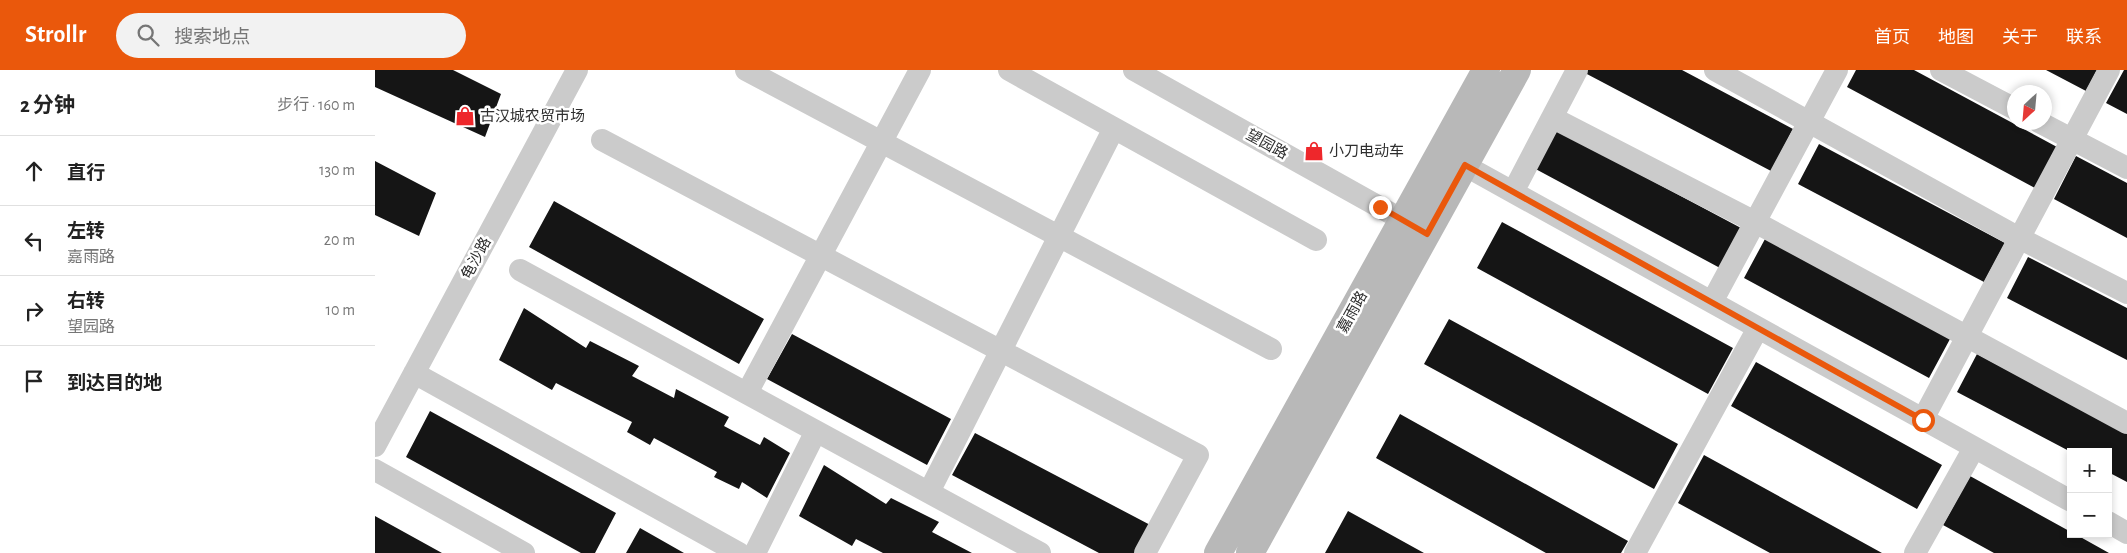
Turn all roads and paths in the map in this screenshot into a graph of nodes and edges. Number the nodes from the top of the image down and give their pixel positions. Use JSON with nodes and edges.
{"nodes":[{"id":1,"x":577,"y":70,"type":"edge"},
{"id":2,"x":746,"y":70,"type":"edge"},
{"id":3,"x":920,"y":70,"type":"edge"},
{"id":4,"x":1009,"y":70,"type":"edge"},
{"id":5,"x":1134,"y":70,"type":"edge"},
{"id":6,"x":1486,"y":70,"type":"edge"},
{"id":7,"x":1517,"y":70,"type":"edge"},
{"id":8,"x":1577,"y":70,"type":"edge"},
{"id":9,"x":1715,"y":70,"type":"edge"},
{"id":10,"x":1837,"y":70,"type":"edge"},
{"id":11,"x":1941,"y":70,"type":"edge"},
{"id":12,"x":2109,"y":70,"type":"edge"},
{"id":13,"x":2007,"y":105,"type":"edge"},
{"id":14,"x":1553,"y":118,"type":"junction"},
{"id":15,"x":1809,"y":123,"type":"junction"},
{"id":16,"x":1114,"y":128,"type":"junction"},
{"id":17,"x":2052,"y":129,"type":"edge"},
{"id":18,"x":602,"y":140,"type":"dead end"},
{"id":19,"x":2072,"y":140,"type":"junction"},
{"id":20,"x":882,"y":141,"type":"junction"},
{"id":21,"x":1465,"y":165,"type":"junction"},
{"id":22,"x":2127,"y":168,"type":"edge"},
{"id":23,"x":1513,"y":192,"type":"junction"},
{"id":24,"x":1403,"y":220,"type":"junction"},
{"id":25,"x":1755,"y":222,"type":"junction"},
{"id":26,"x":1427,"y":234,"type":"junction"},
{"id":27,"x":1060,"y":236,"type":"junction"},
{"id":28,"x":2019,"y":238,"type":"junction"},
{"id":29,"x":1316,"y":240,"type":"dead end"},
{"id":30,"x":821,"y":256,"type":"junction"},
{"id":31,"x":520,"y":270,"type":"dead end"},
{"id":32,"x":2127,"y":293,"type":"edge"},
{"id":33,"x":1712,"y":302,"type":"junction"},
{"id":34,"x":1758,"y":328,"type":"junction"},
{"id":35,"x":1968,"y":336,"type":"junction"},
{"id":36,"x":1271,"y":349,"type":"dead end"},
{"id":37,"x":1001,"y":351,"type":"junction"},
{"id":38,"x":414,"y":373,"type":"junction"},
{"id":39,"x":747,"y":394,"type":"junction"},
{"id":40,"x":1923,"y":420,"type":"junction"},
{"id":41,"x":2127,"y":423,"type":"edge"},
{"id":42,"x":816,"y":431,"type":"junction"},
{"id":43,"x":375,"y":446,"type":"edge"},
{"id":44,"x":1974,"y":448,"type":"junction"},
{"id":45,"x":375,"y":470,"type":"edge"},
{"id":46,"x":929,"y":492,"type":"junction"},
{"id":47,"x":2067,"y":499,"type":"edge"},
{"id":48,"x":2112,"y":524,"type":"edge"},
{"id":49,"x":2127,"y":533,"type":"edge"},
{"id":50,"x":525,"y":553,"type":"edge"},
{"id":51,"x":739,"y":553,"type":"edge"},
{"id":52,"x":755,"y":553,"type":"edge"},
{"id":53,"x":1040,"y":553,"type":"edge"},
{"id":54,"x":1145,"y":553,"type":"edge"},
{"id":55,"x":1217,"y":553,"type":"edge"},
{"id":56,"x":1250,"y":553,"type":"edge"},
{"id":57,"x":1635,"y":553,"type":"edge"},
{"id":58,"x":1915,"y":553,"type":"edge"}],
"edges":[{"from":1,"to":38,"type":"street","name":"龟沙路"},
{"from":2,"to":20,"type":"street"},
{"from":3,"to":20,"type":"street"},
{"from":4,"to":16,"type":"street"},
{"from":5,"to":24,"type":"street","name":"望园路"},
{"from":6,"to":24,"type":"main road","name":"嘉雨路"},
{"from":7,"to":21,"type":"main road","name":"嘉雨路"},
{"from":8,"to":14,"type":"street"},
{"from":9,"to":15,"type":"street"},
{"from":10,"to":15,"type":"street"},
{"from":11,"to":13,"type":"street"},
{"from":12,"to":19,"type":"street"},
{"from":14,"to":23,"type":"street"},
{"from":14,"to":25,"type":"street"},
{"from":15,"to":25,"type":"street"},
{"from":15,"to":28,"type":"street"},
{"from":16,"to":27,"type":"street"},
{"from":16,"to":29,"type":"street"},
{"from":17,"to":19,"type":"street"},
{"from":18,"to":30,"type":"street"},
{"from":19,"to":22,"type":"street"},
{"from":19,"to":28,"type":"street"},
{"from":20,"to":27,"type":"street"},
{"from":20,"to":30,"type":"street"},
{"from":21,"to":23,"type":"street"},
{"from":21,"to":26,"type":"main road","name":"嘉雨路"},
{"from":23,"to":33,"type":"street"},
{"from":24,"to":26,"type":"street","name":"望园路"},
{"from":24,"to":55,"type":"main road","name":"嘉雨路"},
{"from":25,"to":33,"type":"street"},
{"from":25,"to":35,"type":"street"},
{"from":26,"to":56,"type":"main road","name":"嘉雨路"},
{"from":27,"to":36,"type":"street"},
{"from":27,"to":37,"type":"street"},
{"from":28,"to":32,"type":"street"},
{"from":28,"to":35,"type":"street"},
{"from":30,"to":37,"type":"street"},
{"from":30,"to":39,"type":"street"},
{"from":31,"to":39,"type":"street"},
{"from":33,"to":34,"type":"street"},
{"from":34,"to":40,"type":"street"},
{"from":34,"to":57,"type":"street"},
{"from":35,"to":40,"type":"street"},
{"from":35,"to":41,"type":"street"},
{"from":37,"to":46,"type":"street"},
{"from":37,"to":54,"type":"street"},
{"from":38,"to":43,"type":"street","name":"龟沙路"},
{"from":38,"to":51,"type":"street"},
{"from":39,"to":42,"type":"street"},
{"from":40,"to":44,"type":"street"},
{"from":42,"to":46,"type":"street"},
{"from":42,"to":52,"type":"street"},
{"from":44,"to":47,"type":"street"},
{"from":44,"to":58,"type":"street"},
{"from":45,"to":50,"type":"street"},
{"from":46,"to":53,"type":"street"},
{"from":48,"to":49,"type":"street"}]}
